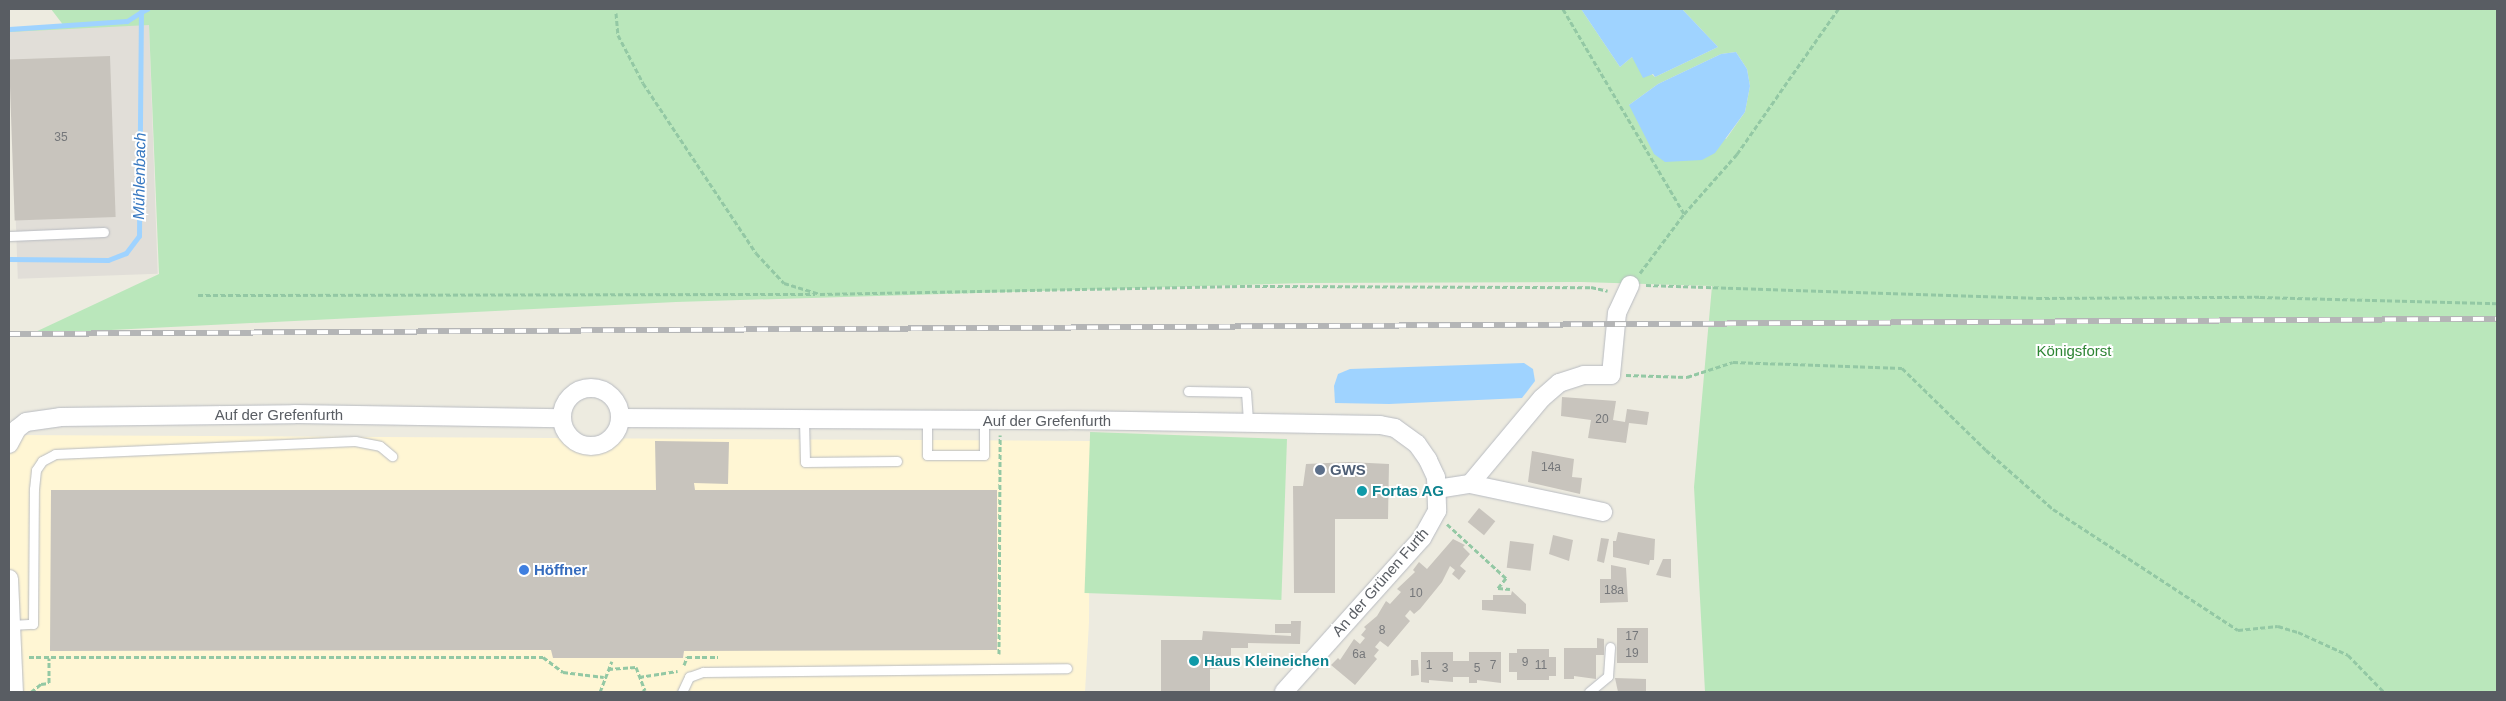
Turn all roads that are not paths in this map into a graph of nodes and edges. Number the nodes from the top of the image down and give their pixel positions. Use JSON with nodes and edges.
{"nodes":[{"id":1,"x":104,"y":232,"type":"dead end"},
{"id":2,"x":9,"y":236,"type":"edge"},
{"id":3,"x":1627,"y":290,"type":"road end"},
{"id":4,"x":1188,"y":391,"type":"dead end"},
{"id":5,"x":561,"y":418,"type":"junction"},
{"id":6,"x":621,"y":418,"type":"junction"},
{"id":7,"x":804,"y":420,"type":"junction"},
{"id":8,"x":927,"y":421,"type":"junction"},
{"id":9,"x":992,"y":421,"type":"junction"},
{"id":10,"x":1248,"y":424,"type":"junction"},
{"id":11,"x":9,"y":444,"type":"edge"},
{"id":12,"x":392,"y":456,"type":"dead end"},
{"id":13,"x":897,"y":461,"type":"dead end"},
{"id":14,"x":1470,"y":484,"type":"junction"},
{"id":15,"x":1438,"y":489,"type":"junction"},
{"id":16,"x":1603,"y":512,"type":"dead end"},
{"id":17,"x":9,"y":579,"type":"edge"},
{"id":18,"x":11,"y":625,"type":"junction"},
{"id":19,"x":1610,"y":647,"type":"dead end"},
{"id":20,"x":1067,"y":668,"type":"dead end"},
{"id":21,"x":14,"y":692,"type":"edge"},
{"id":22,"x":682,"y":692,"type":"edge"},
{"id":23,"x":1284,"y":692,"type":"edge"},
{"id":24,"x":1589,"y":692,"type":"edge"}],
"edges":[{"from":1,"to":2,"type":"lane"},
{"from":3,"to":14,"type":"street"},
{"from":4,"to":10,"type":"lane"},
{"from":5,"to":6,"type":"street"},
{"from":5,"to":6,"type":"street"},
{"from":5,"to":11,"type":"street","name":"Auf der Grefenfurth"},
{"from":6,"to":7,"type":"street","name":"Auf der Grefenfurth"},
{"from":7,"to":8,"type":"street","name":"Auf der Grefenfurth"},
{"from":7,"to":13,"type":"lane"},
{"from":8,"to":9,"type":"street","name":"Auf der Grefenfurth"},
{"from":8,"to":9,"type":"lane"},
{"from":9,"to":10,"type":"street","name":"Auf der Grefenfurth"},
{"from":10,"to":15,"type":"street","name":"Auf der Grefenfurth"},
{"from":12,"to":18,"type":"lane"},
{"from":14,"to":15,"type":"street"},
{"from":14,"to":16,"type":"street"},
{"from":15,"to":23,"type":"street","name":"An der Grünen Furth"},
{"from":17,"to":18,"type":"street"},
{"from":18,"to":21,"type":"street"},
{"from":19,"to":24,"type":"lane"},
{"from":20,"to":22,"type":"lane"}]}
